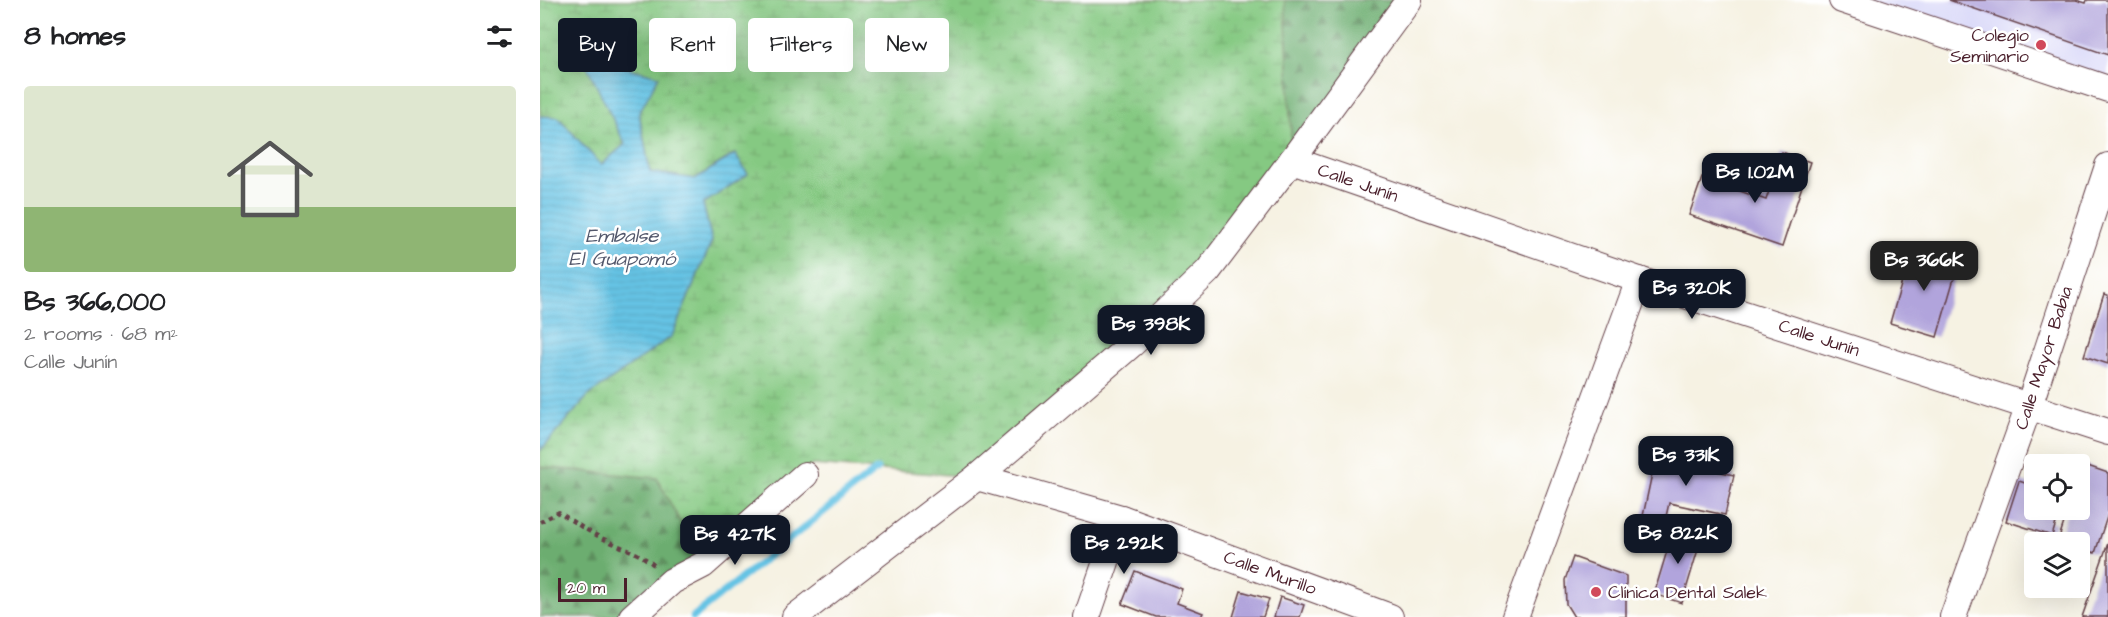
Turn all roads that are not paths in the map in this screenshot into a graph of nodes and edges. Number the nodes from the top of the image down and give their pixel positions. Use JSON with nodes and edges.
{"nodes":[{"id":1,"x":1409,"y":0,"type":"edge"},
{"id":2,"x":1842,"y":0,"type":"edge"},
{"id":3,"x":2108,"y":89,"type":"edge"},
{"id":4,"x":1292,"y":160,"type":"junction"},
{"id":5,"x":2108,"y":166,"type":"edge"},
{"id":6,"x":1639,"y":280,"type":"junction"},
{"id":7,"x":2029,"y":406,"type":"junction"},
{"id":8,"x":2108,"y":432,"type":"edge"},
{"id":9,"x":805,"y":475,"type":"dead end"},
{"id":10,"x":977,"y":477,"type":"junction"},
{"id":11,"x":1121,"y":518,"type":"junction"},
{"id":12,"x":632,"y":617,"type":"edge"},
{"id":13,"x":795,"y":617,"type":"edge"},
{"id":14,"x":1087,"y":617,"type":"edge"},
{"id":15,"x":1390,"y":617,"type":"edge"},
{"id":16,"x":1515,"y":617,"type":"edge"},
{"id":17,"x":1953,"y":617,"type":"edge"}],
"edges":[{"from":1,"to":4,"type":"street"},
{"from":2,"to":3,"type":"street"},
{"from":4,"to":6,"type":"street","name":"Calle Junín"},
{"from":4,"to":10,"type":"street"},
{"from":5,"to":7,"type":"street","name":"Calle Mayor Babia"},
{"from":6,"to":7,"type":"street","name":"Calle Junín"},
{"from":6,"to":16,"type":"street"},
{"from":7,"to":8,"type":"street","name":"Calle Junín"},
{"from":7,"to":17,"type":"street","name":"Calle Mayor Babia"},
{"from":9,"to":12,"type":"street"},
{"from":10,"to":11,"type":"street","name":"Calle Murillo"},
{"from":10,"to":13,"type":"street"},
{"from":11,"to":14,"type":"street"},
{"from":11,"to":15,"type":"street","name":"Calle Murillo"}]}
